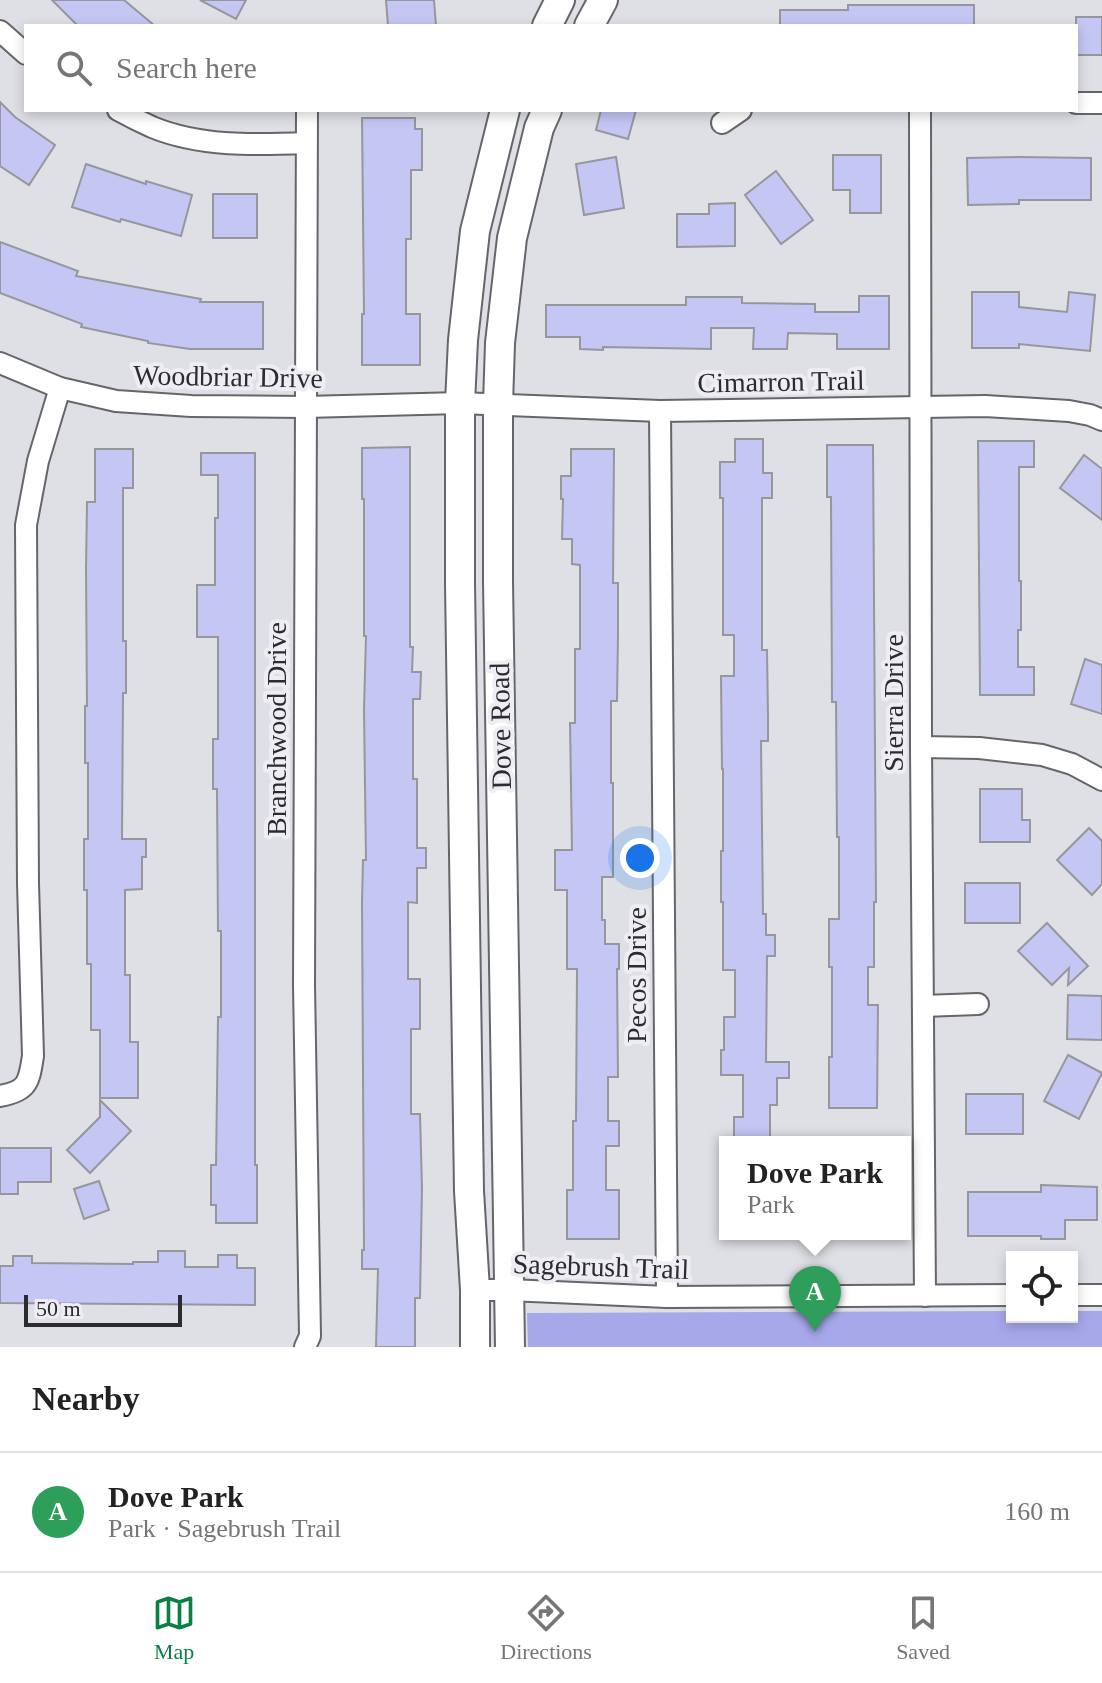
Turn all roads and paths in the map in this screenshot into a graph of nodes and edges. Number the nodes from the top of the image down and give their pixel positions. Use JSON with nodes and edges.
{"nodes":[{"id":1,"x":560,"y":0,"type":"edge"},
{"id":2,"x":603,"y":0,"type":"edge"},
{"id":3,"x":548,"y":24,"type":"edge"},
{"id":4,"x":590,"y":24,"type":"edge"},
{"id":5,"x":0,"y":31,"type":"edge"},
{"id":6,"x":24,"y":52,"type":"edge"},
{"id":7,"x":1078,"y":103,"type":"edge"},
{"id":8,"x":1102,"y":103,"type":"edge"},
{"id":9,"x":122,"y":112,"type":"edge"},
{"id":10,"x":307,"y":112,"type":"edge"},
{"id":11,"x":505,"y":112,"type":"edge"},
{"id":12,"x":546,"y":112,"type":"edge"},
{"id":13,"x":738,"y":112,"type":"edge"},
{"id":14,"x":920,"y":112,"type":"edge"},
{"id":15,"x":722,"y":123,"type":"dead end"},
{"id":16,"x":306,"y":143,"type":"junction"},
{"id":17,"x":0,"y":363,"type":"edge"},
{"id":18,"x":60,"y":388,"type":"junction"},
{"id":19,"x":460,"y":403,"type":"junction"},
{"id":20,"x":498,"y":404,"type":"junction"},
{"id":21,"x":305,"y":407,"type":"junction"},
{"id":22,"x":920,"y":407,"type":"junction"},
{"id":23,"x":660,"y":411,"type":"junction"},
{"id":24,"x":1102,"y":420,"type":"edge"},
{"id":25,"x":921,"y":747,"type":"junction"},
{"id":26,"x":1102,"y":780,"type":"edge"},
{"id":27,"x":978,"y":1004,"type":"dead end"},
{"id":28,"x":923,"y":1006,"type":"junction"},
{"id":29,"x":0,"y":1096,"type":"edge"},
{"id":30,"x":475,"y":1290,"type":"junction"},
{"id":31,"x":509,"y":1290,"type":"junction"},
{"id":32,"x":1006,"y":1295,"type":"edge"},
{"id":33,"x":1078,"y":1295,"type":"edge"},
{"id":34,"x":1102,"y":1295,"type":"edge"},
{"id":35,"x":925,"y":1296,"type":"junction"},
{"id":36,"x":667,"y":1297,"type":"junction"},
{"id":37,"x":305,"y":1347,"type":"edge"},
{"id":38,"x":475,"y":1347,"type":"edge"},
{"id":39,"x":510,"y":1347,"type":"edge"}],
"edges":[{"from":1,"to":3,"type":"main road"},
{"from":2,"to":4,"type":"main road"},
{"from":5,"to":6,"type":"street"},
{"from":7,"to":8,"type":"street"},
{"from":9,"to":16,"type":"street"},
{"from":10,"to":16,"type":"street","name":"Branchwood Drive"},
{"from":11,"to":19,"type":"main road","name":"Dove Road"},
{"from":12,"to":20,"type":"main road","name":"Dove Road"},
{"from":13,"to":15,"type":"street"},
{"from":14,"to":22,"type":"street","name":"Sierra Drive"},
{"from":16,"to":21,"type":"street","name":"Branchwood Drive"},
{"from":17,"to":18,"type":"street","name":"Woodbriar Drive"},
{"from":18,"to":21,"type":"street","name":"Woodbriar Drive"},
{"from":18,"to":29,"type":"street"},
{"from":19,"to":20,"type":"street","name":"Cimarron Trail"},
{"from":19,"to":21,"type":"street","name":"Woodbriar Drive"},
{"from":19,"to":30,"type":"main road","name":"Dove Road"},
{"from":20,"to":23,"type":"street","name":"Cimarron Trail"},
{"from":20,"to":31,"type":"main road","name":"Dove Road"},
{"from":21,"to":37,"type":"street","name":"Branchwood Drive"},
{"from":22,"to":23,"type":"street","name":"Cimarron Trail"},
{"from":22,"to":24,"type":"street","name":"Cimarron Trail"},
{"from":22,"to":25,"type":"street","name":"Sierra Drive"},
{"from":23,"to":36,"type":"street","name":"Pecos Drive"},
{"from":25,"to":26,"type":"street"},
{"from":25,"to":28,"type":"street","name":"Sierra Drive"},
{"from":27,"to":28,"type":"street"},
{"from":28,"to":35,"type":"street","name":"Sierra Drive"},
{"from":30,"to":31,"type":"street","name":"Sagebrush Trail"},
{"from":30,"to":38,"type":"main road","name":"Dove Road"},
{"from":31,"to":36,"type":"street","name":"Sagebrush Trail"},
{"from":31,"to":39,"type":"main road","name":"Dove Road"},
{"from":32,"to":35,"type":"street","name":"Sagebrush Trail"},
{"from":33,"to":34,"type":"street"},
{"from":35,"to":36,"type":"street","name":"Sagebrush Trail"}]}
